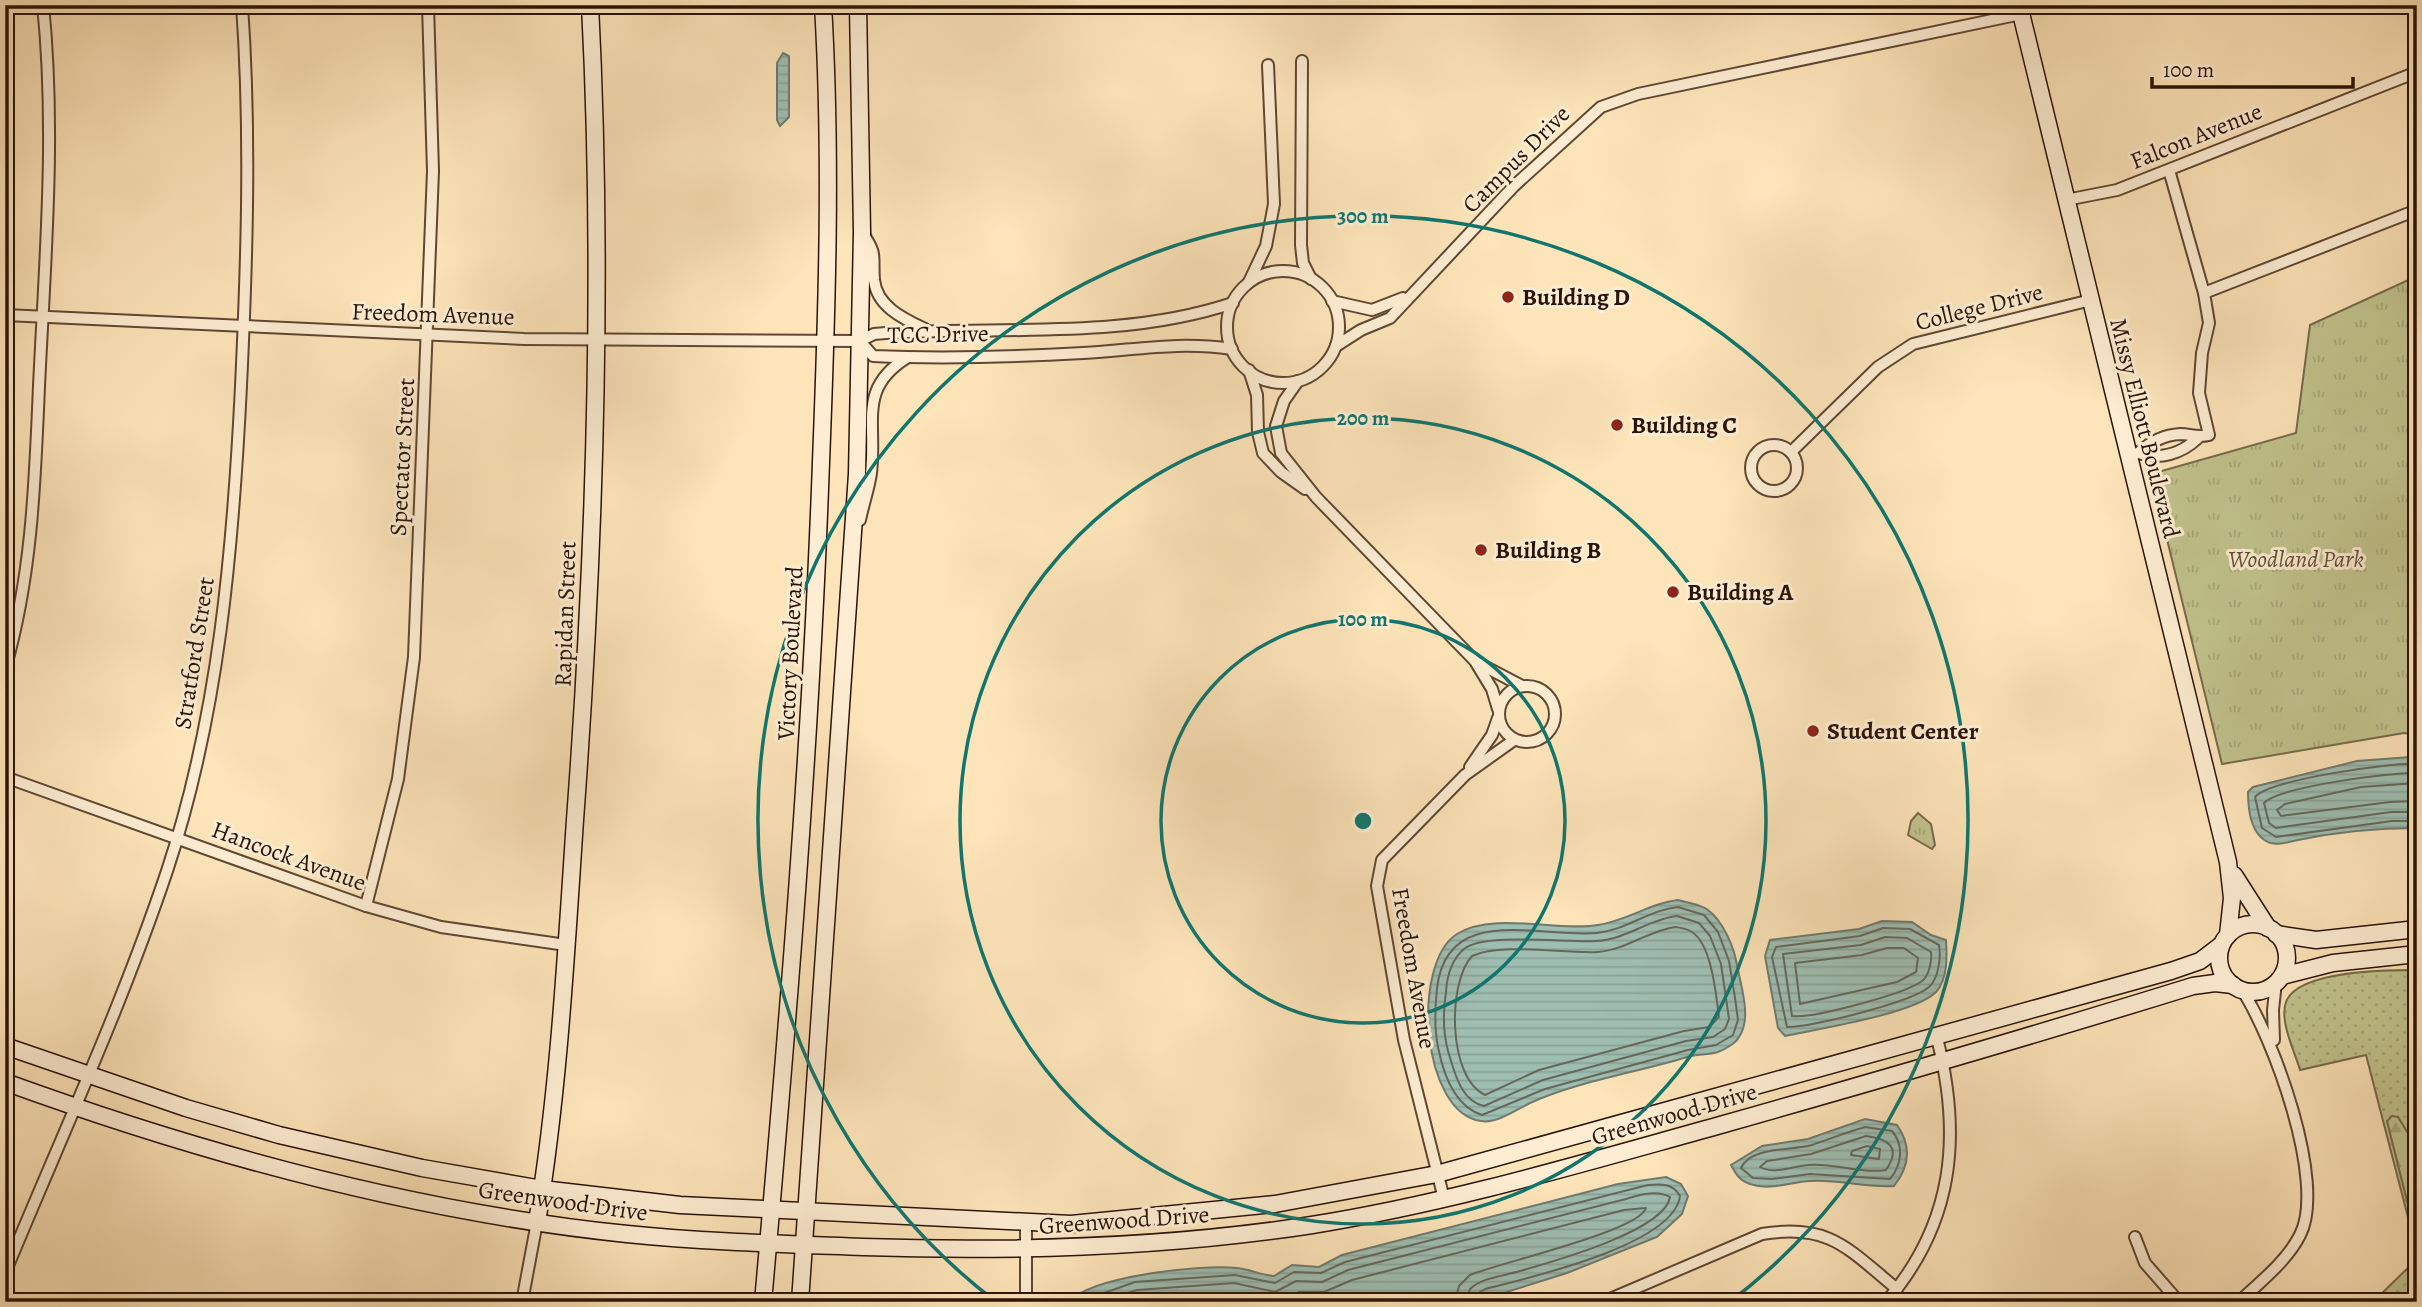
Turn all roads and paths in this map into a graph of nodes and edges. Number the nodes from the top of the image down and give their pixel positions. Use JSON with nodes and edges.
{"nodes":[{"id":1,"x":43,"y":5,"type":"edge"},
{"id":2,"x":242,"y":5,"type":"edge"},
{"id":3,"x":428,"y":5,"type":"edge"},
{"id":4,"x":590,"y":5,"type":"edge"},
{"id":5,"x":823,"y":5,"type":"edge"},
{"id":6,"x":858,"y":5,"type":"edge"},
{"id":7,"x":2020,"y":9,"type":"edge"},
{"id":8,"x":1302,"y":61,"type":"dead end"},
{"id":9,"x":1268,"y":65,"type":"dead end"},
{"id":10,"x":2417,"y":72,"type":"edge"},
{"id":11,"x":2169,"y":170,"type":"junction"},
{"id":12,"x":2066,"y":200,"type":"junction"},
{"id":13,"x":2417,"y":210,"type":"edge"},
{"id":14,"x":862,"y":232,"type":"junction"},
{"id":15,"x":1311,"y":279,"type":"junction"},
{"id":16,"x":1249,"y":282,"type":"junction"},
{"id":17,"x":2204,"y":293,"type":"junction"},
{"id":18,"x":1406,"y":297,"type":"junction"},
{"id":19,"x":2091,"y":300,"type":"junction"},
{"id":20,"x":1332,"y":301,"type":"junction"},
{"id":21,"x":1233,"y":303,"type":"junction"},
{"id":22,"x":5,"y":315,"type":"edge"},
{"id":23,"x":44,"y":316,"type":"junction"},
{"id":24,"x":244,"y":327,"type":"junction"},
{"id":25,"x":927,"y":330,"type":"junction"},
{"id":26,"x":429,"y":336,"type":"junction"},
{"id":27,"x":596,"y":340,"type":"junction"},
{"id":28,"x":827,"y":341,"type":"junction"},
{"id":29,"x":860,"y":341,"type":"junction"},
{"id":30,"x":1336,"y":346,"type":"junction"},
{"id":31,"x":1232,"y":349,"type":"junction"},
{"id":32,"x":908,"y":357,"type":"junction"},
{"id":33,"x":1249,"y":370,"type":"junction"},
{"id":34,"x":1298,"y":381,"type":"junction"},
{"id":35,"x":2203,"y":436,"type":"junction"},
{"id":36,"x":1791,"y":452,"type":"junction"},
{"id":37,"x":2133,"y":454,"type":"junction"},
{"id":38,"x":1316,"y":497,"type":"junction"},
{"id":39,"x":853,"y":550,"type":"junction"},
{"id":40,"x":1475,"y":661,"type":"junction"},
{"id":41,"x":5,"y":669,"type":"edge"},
{"id":42,"x":1523,"y":686,"type":"junction"},
{"id":43,"x":1498,"y":714,"type":"junction"},
{"id":44,"x":1514,"y":740,"type":"junction"},
{"id":45,"x":1465,"y":775,"type":"junction"},
{"id":46,"x":5,"y":776,"type":"edge"},
{"id":47,"x":177,"y":838,"type":"junction"},
{"id":48,"x":2228,"y":862,"type":"junction"},
{"id":49,"x":366,"y":906,"type":"junction"},
{"id":50,"x":2417,"y":929,"type":"edge"},
{"id":51,"x":2272,"y":931,"type":"junction"},
{"id":52,"x":2225,"y":940,"type":"junction"},
{"id":53,"x":566,"y":945,"type":"junction"},
{"id":54,"x":2417,"y":954,"type":"edge"},
{"id":55,"x":2279,"y":979,"type":"junction"},
{"id":56,"x":2237,"y":988,"type":"junction"},
{"id":57,"x":1937,"y":1038,"type":"junction"},
{"id":58,"x":5,"y":1046,"type":"edge"},
{"id":59,"x":2276,"y":1056,"type":"junction"},
{"id":60,"x":1944,"y":1062,"type":"junction"},
{"id":61,"x":87,"y":1075,"type":"junction"},
{"id":62,"x":5,"y":1082,"type":"edge"},
{"id":63,"x":74,"y":1107,"type":"junction"},
{"id":64,"x":1437,"y":1174,"type":"junction"},
{"id":65,"x":542,"y":1189,"type":"junction"},
{"id":66,"x":1444,"y":1199,"type":"junction"},
{"id":67,"x":771,"y":1210,"type":"junction"},
{"id":68,"x":804,"y":1212,"type":"junction"},
{"id":69,"x":537,"y":1222,"type":"junction"},
{"id":70,"x":1026,"y":1224,"type":"junction"},
{"id":71,"x":2135,"y":1237,"type":"dead end"},
{"id":72,"x":768,"y":1244,"type":"junction"},
{"id":73,"x":802,"y":1244,"type":"junction"},
{"id":74,"x":1025,"y":1250,"type":"junction"},
{"id":75,"x":5,"y":1273,"type":"edge"},
{"id":76,"x":1897,"y":1289,"type":"junction"},
{"id":77,"x":522,"y":1302,"type":"edge"},
{"id":78,"x":763,"y":1302,"type":"edge"},
{"id":79,"x":800,"y":1302,"type":"edge"},
{"id":80,"x":1026,"y":1302,"type":"edge"},
{"id":81,"x":1603,"y":1302,"type":"edge"},
{"id":82,"x":1886,"y":1302,"type":"edge"},
{"id":83,"x":2179,"y":1302,"type":"edge"},
{"id":84,"x":2238,"y":1302,"type":"edge"}],
"edges":[{"from":1,"to":23,"type":"street"},
{"from":2,"to":24,"type":"street","name":"Stratford Street"},
{"from":3,"to":26,"type":"street","name":"Spectator Street"},
{"from":4,"to":27,"type":"street","name":"Rapidan Street"},
{"from":5,"to":28,"type":"street","name":"Victory Boulevard"},
{"from":6,"to":14,"type":"street"},
{"from":7,"to":12,"type":"street","name":"Missy Elliott Boulevard"},
{"from":7,"to":18,"type":"street","name":"Campus Drive"},
{"from":8,"to":15,"type":"street"},
{"from":9,"to":16,"type":"street"},
{"from":10,"to":11,"type":"street","name":"Falcon Avenue"},
{"from":11,"to":12,"type":"street","name":"Falcon Avenue"},
{"from":11,"to":17,"type":"street"},
{"from":12,"to":19,"type":"street","name":"Missy Elliott Boulevard"},
{"from":13,"to":17,"type":"street"},
{"from":14,"to":25,"type":"street"},
{"from":14,"to":29,"type":"street"},
{"from":15,"to":16,"type":"street"},
{"from":15,"to":20,"type":"street"},
{"from":16,"to":21,"type":"street"},
{"from":17,"to":35,"type":"street"},
{"from":18,"to":20,"type":"street","name":"Campus Drive"},
{"from":18,"to":30,"type":"street","name":"Campus Drive"},
{"from":19,"to":36,"type":"street","name":"College Drive"},
{"from":19,"to":37,"type":"street","name":"Missy Elliott Boulevard"},
{"from":20,"to":30,"type":"street"},
{"from":21,"to":25,"type":"street","name":"TCC Drive"},
{"from":21,"to":31,"type":"street"},
{"from":22,"to":23,"type":"street","name":"Freedom Avenue"},
{"from":23,"to":24,"type":"street","name":"Freedom Avenue"},
{"from":23,"to":41,"type":"street"},
{"from":24,"to":26,"type":"street","name":"Freedom Avenue"},
{"from":24,"to":47,"type":"street","name":"Stratford Street"},
{"from":25,"to":29,"type":"street","name":"TCC Drive"},
{"from":26,"to":27,"type":"street","name":"Freedom Avenue"},
{"from":26,"to":49,"type":"street","name":"Spectator Street"},
{"from":27,"to":28,"type":"street","name":"Freedom Avenue"},
{"from":27,"to":53,"type":"street","name":"Rapidan Street"},
{"from":28,"to":29,"type":"street","name":"Freedom Avenue"},
{"from":28,"to":67,"type":"street","name":"Victory Boulevard"},
{"from":29,"to":32,"type":"street","name":"TCC Drive"},
{"from":29,"to":39,"type":"street"},
{"from":30,"to":34,"type":"street"},
{"from":31,"to":32,"type":"street","name":"TCC Drive"},
{"from":31,"to":33,"type":"street"},
{"from":32,"to":39,"type":"street"},
{"from":33,"to":34,"type":"street"},
{"from":33,"to":38,"type":"street","name":"Freedom Avenue"},
{"from":34,"to":38,"type":"street","name":"Freedom Avenue"},
{"from":35,"to":37,"type":"street"},
{"from":35,"to":37,"type":"street"},
{"from":36,"to":36,"type":"street"},
{"from":37,"to":48,"type":"street","name":"Missy Elliott Boulevard"},
{"from":38,"to":40,"type":"street","name":"Freedom Avenue"},
{"from":39,"to":68,"type":"street"},
{"from":40,"to":42,"type":"street","name":"Freedom Avenue"},
{"from":40,"to":43,"type":"street","name":"Freedom Avenue"},
{"from":42,"to":43,"type":"street","name":"Freedom Avenue"},
{"from":42,"to":44,"type":"street","name":"Freedom Avenue"},
{"from":43,"to":44,"type":"street","name":"Freedom Avenue"},
{"from":43,"to":45,"type":"street","name":"Freedom Avenue"},
{"from":44,"to":45,"type":"street","name":"Freedom Avenue"},
{"from":45,"to":64,"type":"street","name":"Freedom Avenue"},
{"from":46,"to":47,"type":"street","name":"Hancock Avenue"},
{"from":47,"to":49,"type":"street","name":"Hancock Avenue"},
{"from":47,"to":61,"type":"street","name":"Stratford Street"},
{"from":48,"to":51,"type":"street","name":"Missy Elliott Boulevard"},
{"from":48,"to":52,"type":"street","name":"Missy Elliott Boulevard"},
{"from":49,"to":53,"type":"street","name":"Hancock Avenue"},
{"from":50,"to":51,"type":"street"},
{"from":51,"to":52,"type":"street"},
{"from":51,"to":55,"type":"street"},
{"from":52,"to":56,"type":"street"},
{"from":52,"to":57,"type":"street","name":"Greenwood Drive"},
{"from":53,"to":65,"type":"street","name":"Rapidan Street"},
{"from":54,"to":55,"type":"street"},
{"from":55,"to":56,"type":"street"},
{"from":55,"to":59,"type":"street"},
{"from":56,"to":59,"type":"street"},
{"from":56,"to":60,"type":"street","name":"Greenwood Drive"},
{"from":57,"to":60,"type":"street"},
{"from":57,"to":64,"type":"street","name":"Greenwood Drive"},
{"from":58,"to":61,"type":"street","name":"Greenwood Drive"},
{"from":59,"to":84,"type":"street"},
{"from":60,"to":66,"type":"street","name":"Greenwood Drive"},
{"from":60,"to":76,"type":"street"},
{"from":61,"to":63,"type":"street","name":"Stratford Street"},
{"from":61,"to":65,"type":"street","name":"Greenwood Drive"},
{"from":62,"to":63,"type":"street","name":"Greenwood Drive"},
{"from":63,"to":69,"type":"street","name":"Greenwood Drive"},
{"from":63,"to":75,"type":"street","name":"Stratford Street"},
{"from":64,"to":66,"type":"street","name":"Freedom Avenue"},
{"from":64,"to":70,"type":"street","name":"Greenwood Drive"},
{"from":65,"to":67,"type":"street","name":"Greenwood Drive"},
{"from":65,"to":69,"type":"street","name":"Rapidan Street"},
{"from":66,"to":74,"type":"street","name":"Greenwood Drive"},
{"from":67,"to":68,"type":"street","name":"Greenwood Drive"},
{"from":67,"to":72,"type":"street","name":"Victory Boulevard"},
{"from":68,"to":70,"type":"street","name":"Greenwood Drive"},
{"from":68,"to":73,"type":"street"},
{"from":69,"to":72,"type":"street","name":"Greenwood Drive"},
{"from":69,"to":77,"type":"street"},
{"from":70,"to":74,"type":"street"},
{"from":71,"to":83,"type":"street"},
{"from":72,"to":73,"type":"street","name":"Greenwood Drive"},
{"from":72,"to":78,"type":"street","name":"Victory Boulevard"},
{"from":73,"to":74,"type":"street","name":"Greenwood Drive"},
{"from":73,"to":79,"type":"street"},
{"from":74,"to":80,"type":"street"},
{"from":76,"to":81,"type":"street"},
{"from":76,"to":82,"type":"street"}]}
